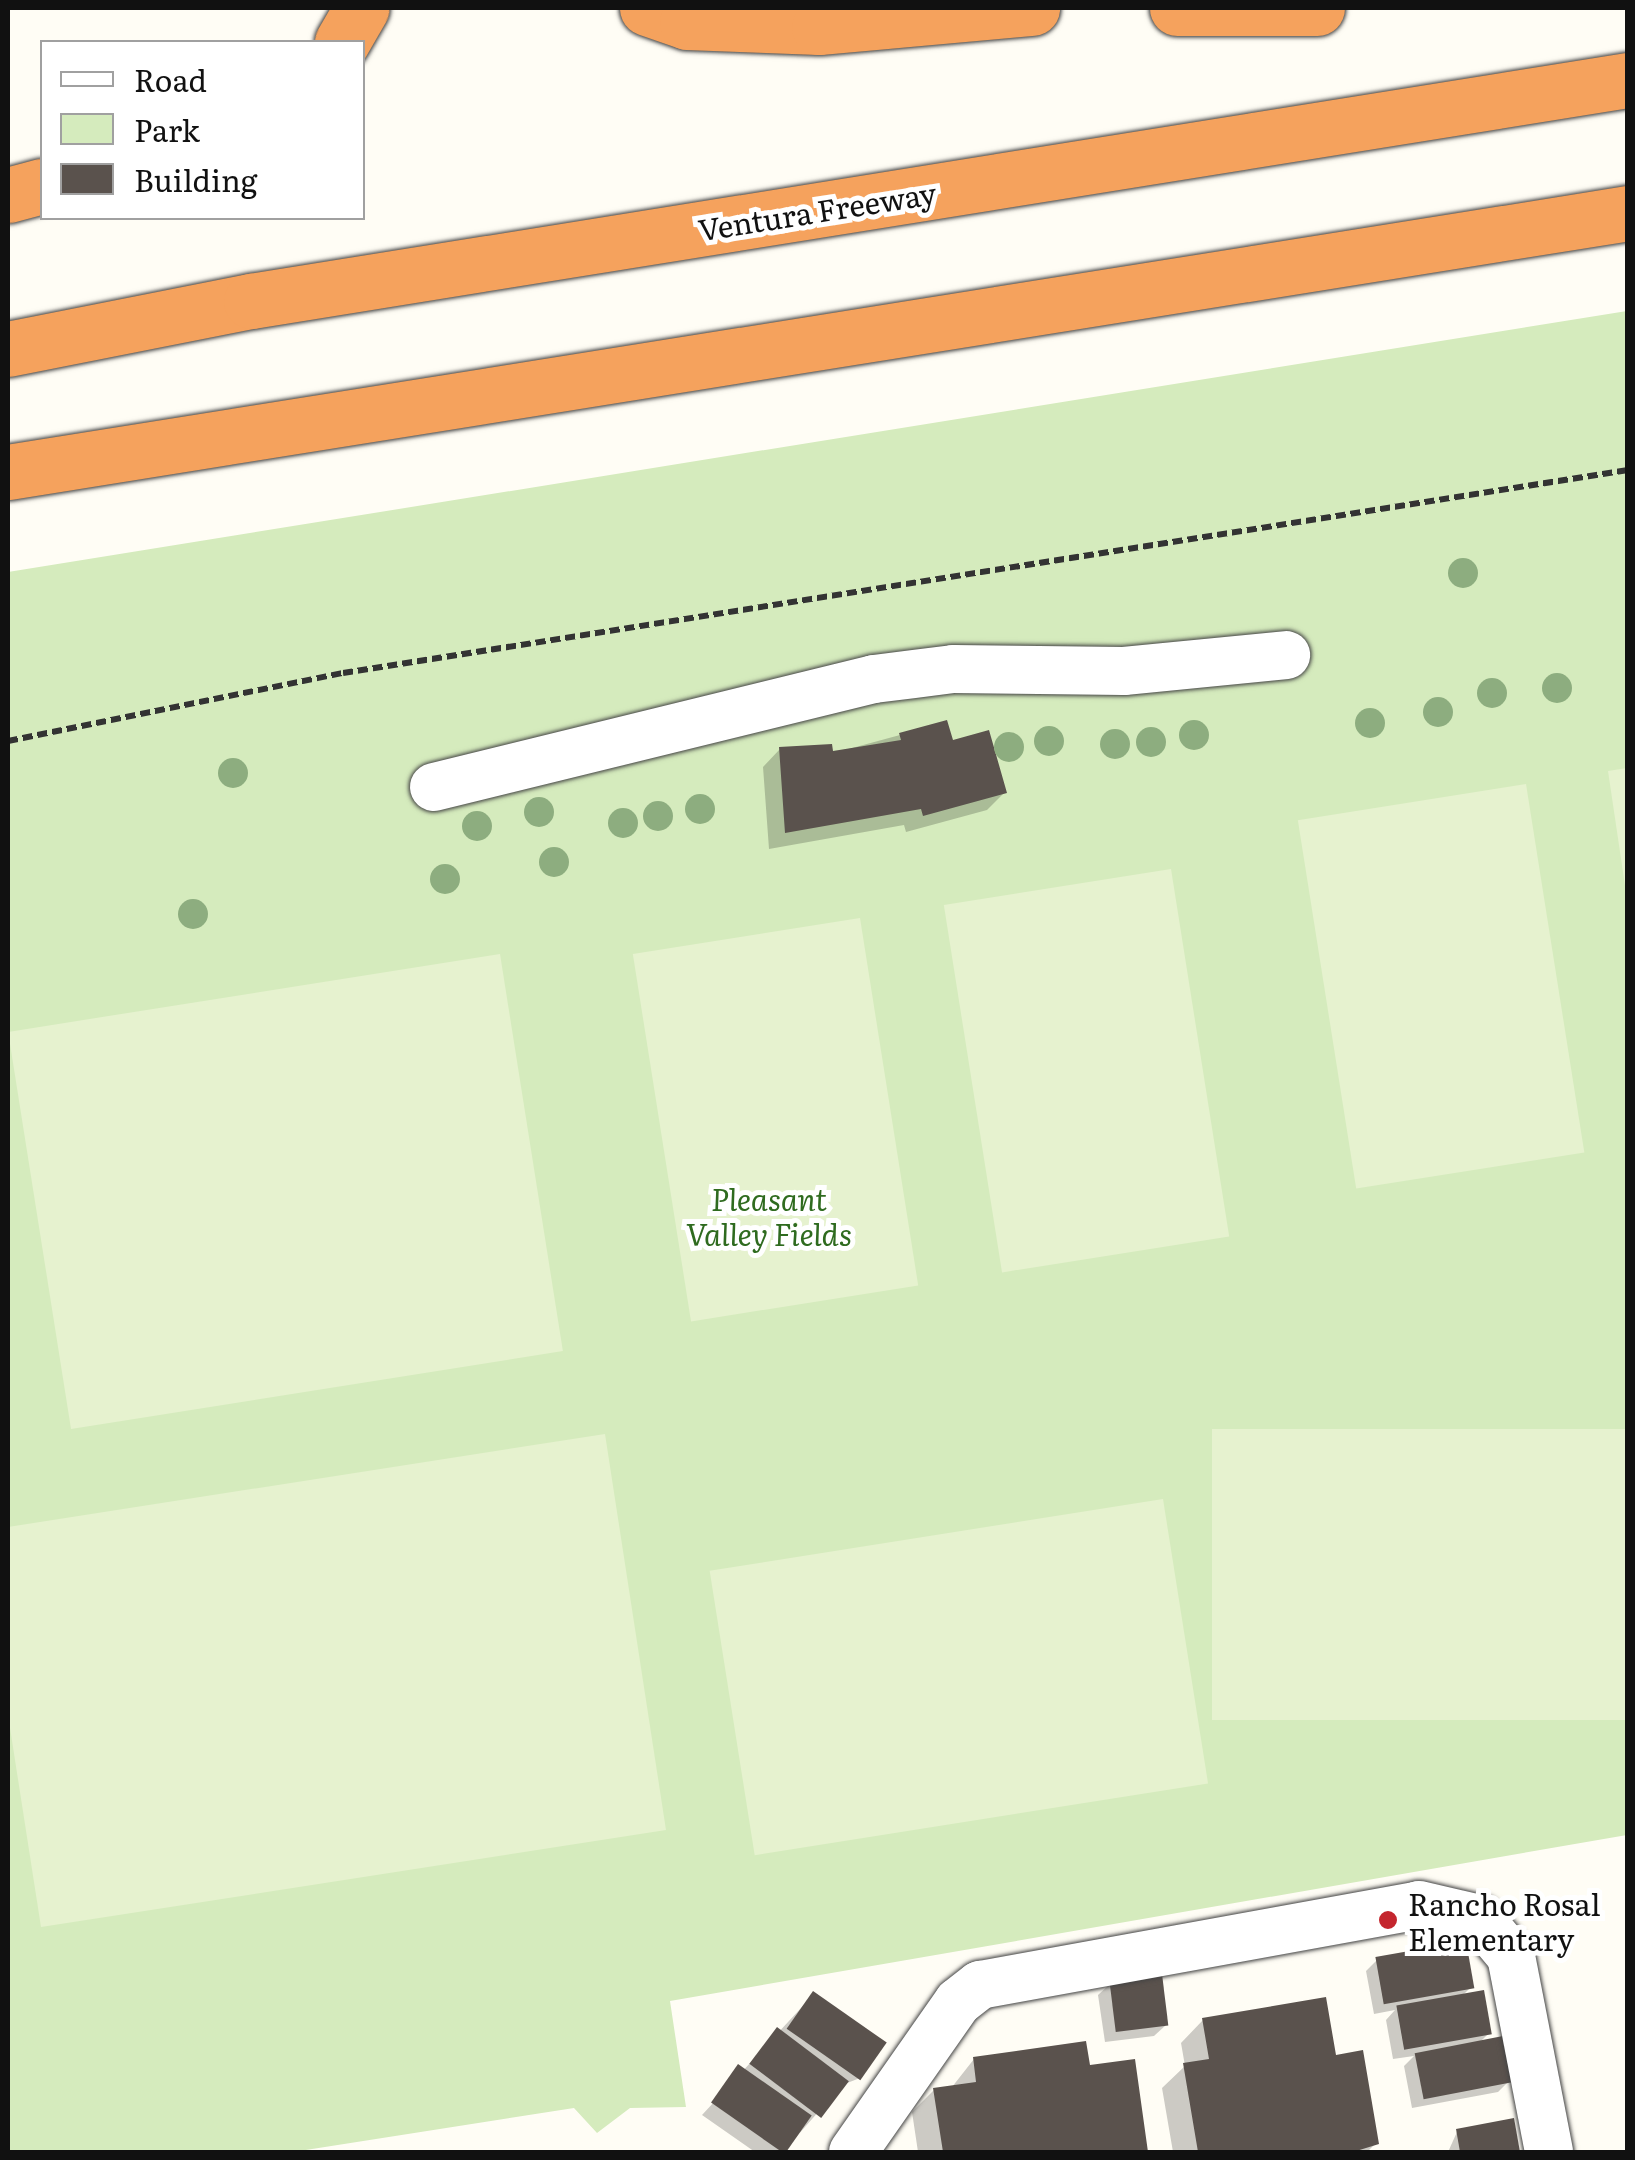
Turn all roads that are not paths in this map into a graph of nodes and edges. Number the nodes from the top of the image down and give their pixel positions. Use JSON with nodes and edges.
{"nodes":[{"id":1,"x":342,"y":8,"type":"edge"},
{"id":2,"x":362,"y":8,"type":"edge"},
{"id":3,"x":647,"y":8,"type":"edge"},
{"id":4,"x":1032,"y":8,"type":"edge"},
{"id":5,"x":1177,"y":8,"type":"edge"},
{"id":6,"x":1317,"y":8,"type":"edge"},
{"id":7,"x":341,"y":40,"type":"edge"},
{"id":8,"x":342,"y":40,"type":"edge"},
{"id":9,"x":1628,"y":80,"type":"edge"},
{"id":10,"x":40,"y":187,"type":"edge"},
{"id":11,"x":8,"y":196,"type":"edge"},
{"id":12,"x":1628,"y":213,"type":"edge"},
{"id":13,"x":8,"y":349,"type":"edge"},
{"id":14,"x":8,"y":472,"type":"edge"},
{"id":15,"x":1286,"y":655,"type":"dead end"},
{"id":16,"x":434,"y":787,"type":"dead end"},
{"id":17,"x":853,"y":2152,"type":"edge"},
{"id":18,"x":1549,"y":2152,"type":"edge"}],
"edges":[{"from":1,"to":7,"type":"highway"},
{"from":2,"to":8,"type":"highway"},
{"from":3,"to":4,"type":"highway"},
{"from":5,"to":6,"type":"highway"},
{"from":9,"to":13,"type":"highway","name":"Ventura Freeway"},
{"from":10,"to":11,"type":"highway"},
{"from":12,"to":14,"type":"highway"},
{"from":15,"to":16,"type":"lane"},
{"from":17,"to":18,"type":"lane"}]}
